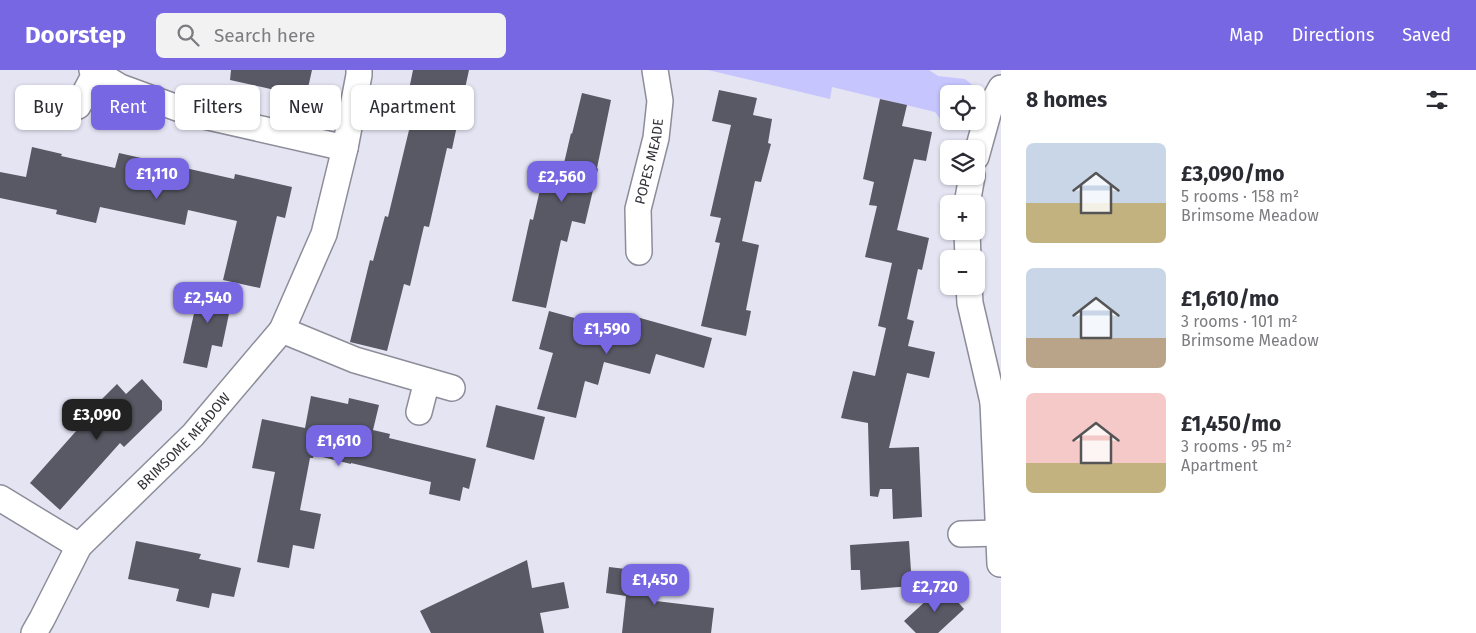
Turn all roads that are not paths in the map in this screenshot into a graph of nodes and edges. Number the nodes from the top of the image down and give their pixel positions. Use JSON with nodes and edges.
{"nodes":[{"id":1,"x":359,"y":70,"type":"edge"},
{"id":2,"x":655,"y":70,"type":"edge"},
{"id":3,"x":94,"y":71,"type":"edge"},
{"id":4,"x":1001,"y":88,"type":"edge"},
{"id":5,"x":81,"y":99,"type":"edge"},
{"id":6,"x":981,"y":140,"type":"edge"},
{"id":7,"x":345,"y":148,"type":"junction"},
{"id":8,"x":639,"y":252,"type":"dead end"},
{"id":9,"x":970,"y":295,"type":"edge"},
{"id":10,"x":282,"y":330,"type":"junction"},
{"id":11,"x":428,"y":381,"type":"junction"},
{"id":12,"x":452,"y":388,"type":"dead end"},
{"id":13,"x":997,"y":402,"type":"edge"},
{"id":14,"x":419,"y":412,"type":"dead end"},
{"id":15,"x":0,"y":498,"type":"edge"},
{"id":16,"x":998,"y":533,"type":"junction"},
{"id":17,"x":961,"y":534,"type":"dead end"},
{"id":18,"x":79,"y":546,"type":"junction"},
{"id":19,"x":1000,"y":564,"type":"dead end"},
{"id":20,"x":34,"y":633,"type":"edge"}],
"edges":[{"from":1,"to":7,"type":"street","name":"BRIMSOME MEADOW"},
{"from":2,"to":8,"type":"street","name":"POPES MEADE"},
{"from":3,"to":5,"type":"street"},
{"from":3,"to":7,"type":"street"},
{"from":4,"to":6,"type":"street"},
{"from":7,"to":10,"type":"street","name":"BRIMSOME MEADOW"},
{"from":9,"to":13,"type":"street"},
{"from":10,"to":11,"type":"street"},
{"from":10,"to":18,"type":"street","name":"BRIMSOME MEADOW"},
{"from":11,"to":12,"type":"street"},
{"from":11,"to":14,"type":"street"},
{"from":13,"to":16,"type":"street"},
{"from":15,"to":18,"type":"street"},
{"from":16,"to":17,"type":"street"},
{"from":16,"to":19,"type":"street"},
{"from":18,"to":20,"type":"street","name":"BRIMSOME MEADOW"}]}
